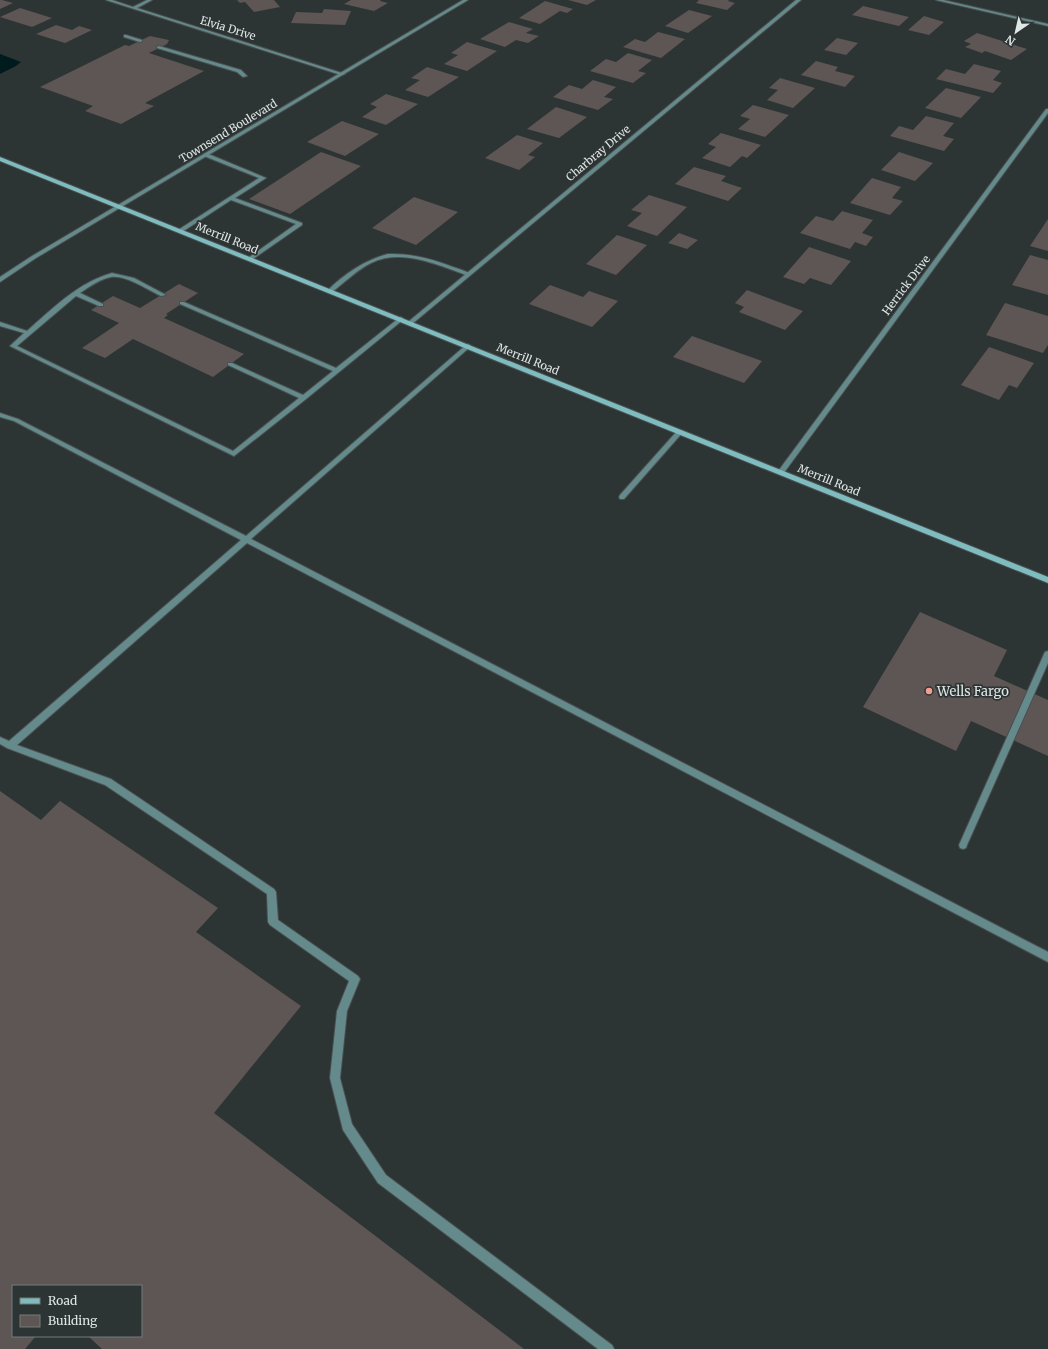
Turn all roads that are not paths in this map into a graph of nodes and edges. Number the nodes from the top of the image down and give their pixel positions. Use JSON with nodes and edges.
{"nodes":[{"id":1,"x":108,"y":0,"type":"edge"},
{"id":2,"x":150,"y":0,"type":"edge"},
{"id":3,"x":466,"y":0,"type":"edge"},
{"id":4,"x":799,"y":0,"type":"edge"},
{"id":5,"x":938,"y":0,"type":"edge"},
{"id":6,"x":134,"y":8,"type":"junction"},
{"id":7,"x":1048,"y":25,"type":"edge"},
{"id":8,"x":126,"y":36,"type":"dead end"},
{"id":9,"x":140,"y":41,"type":"dead end"},
{"id":10,"x":159,"y":47,"type":"dead end"},
{"id":11,"x":343,"y":74,"type":"junction"},
{"id":12,"x":245,"y":76,"type":"dead end"},
{"id":13,"x":1048,"y":110,"type":"edge"},
{"id":14,"x":206,"y":156,"type":"junction"},
{"id":15,"x":0,"y":159,"type":"edge"},
{"id":16,"x":231,"y":198,"type":"junction"},
{"id":17,"x":119,"y":206,"type":"junction"},
{"id":18,"x":180,"y":231,"type":"junction"},
{"id":19,"x":250,"y":259,"type":"junction"},
{"id":20,"x":468,"y":274,"type":"junction"},
{"id":21,"x":0,"y":280,"type":"edge"},
{"id":22,"x":330,"y":291,"type":"junction"},
{"id":23,"x":75,"y":294,"type":"junction"},
{"id":24,"x":163,"y":295,"type":"dead end"},
{"id":25,"x":182,"y":303,"type":"dead end"},
{"id":26,"x":101,"y":304,"type":"dead end"},
{"id":27,"x":401,"y":319,"type":"junction"},
{"id":28,"x":410,"y":323,"type":"junction"},
{"id":29,"x":0,"y":324,"type":"edge"},
{"id":30,"x":29,"y":333,"type":"junction"},
{"id":31,"x":468,"y":346,"type":"junction"},
{"id":32,"x":230,"y":364,"type":"dead end"},
{"id":33,"x":337,"y":371,"type":"junction"},
{"id":34,"x":304,"y":398,"type":"junction"},
{"id":35,"x":0,"y":415,"type":"edge"},
{"id":36,"x":680,"y":432,"type":"junction"},
{"id":37,"x":781,"y":472,"type":"junction"},
{"id":38,"x":622,"y":497,"type":"dead end"},
{"id":39,"x":245,"y":540,"type":"junction"},
{"id":40,"x":1048,"y":580,"type":"edge"},
{"id":41,"x":1048,"y":654,"type":"edge"},
{"id":42,"x":0,"y":740,"type":"edge"},
{"id":43,"x":10,"y":746,"type":"junction"},
{"id":44,"x":963,"y":845,"type":"dead end"},
{"id":45,"x":1048,"y":957,"type":"edge"},
{"id":46,"x":608,"y":1349,"type":"edge"}],
"edges":[{"from":1,"to":6,"type":"street","name":"Elvia Drive"},
{"from":2,"to":6,"type":"street"},
{"from":3,"to":11,"type":"street","name":"Townsend Boulevard"},
{"from":4,"to":20,"type":"street","name":"Charbray Drive"},
{"from":5,"to":7,"type":"street"},
{"from":6,"to":11,"type":"street","name":"Elvia Drive"},
{"from":8,"to":9,"type":"street"},
{"from":10,"to":12,"type":"street"},
{"from":11,"to":14,"type":"street","name":"Townsend Boulevard"},
{"from":13,"to":37,"type":"street","name":"Herrick Drive"},
{"from":14,"to":16,"type":"street"},
{"from":14,"to":17,"type":"street","name":"Townsend Boulevard"},
{"from":15,"to":17,"type":"main road","name":"Merrill Road"},
{"from":16,"to":18,"type":"street"},
{"from":16,"to":19,"type":"street"},
{"from":17,"to":18,"type":"main road","name":"Merrill Road"},
{"from":17,"to":21,"type":"street","name":"Townsend Boulevard"},
{"from":18,"to":19,"type":"main road","name":"Merrill Road"},
{"from":19,"to":22,"type":"main road","name":"Merrill Road"},
{"from":20,"to":22,"type":"street"},
{"from":20,"to":28,"type":"street","name":"Charbray Drive"},
{"from":22,"to":27,"type":"main road","name":"Merrill Road"},
{"from":23,"to":24,"type":"street"},
{"from":23,"to":26,"type":"street"},
{"from":23,"to":30,"type":"street"},
{"from":25,"to":33,"type":"street"},
{"from":27,"to":28,"type":"main road","name":"Merrill Road"},
{"from":27,"to":33,"type":"street"},
{"from":28,"to":31,"type":"main road","name":"Merrill Road"},
{"from":29,"to":30,"type":"street"},
{"from":30,"to":34,"type":"street"},
{"from":31,"to":36,"type":"main road","name":"Merrill Road"},
{"from":31,"to":39,"type":"street"},
{"from":32,"to":34,"type":"street"},
{"from":33,"to":34,"type":"street"},
{"from":35,"to":39,"type":"street"},
{"from":36,"to":37,"type":"main road","name":"Merrill Road"},
{"from":36,"to":38,"type":"street"},
{"from":37,"to":40,"type":"main road","name":"Merrill Road"},
{"from":39,"to":43,"type":"street"},
{"from":39,"to":45,"type":"street"},
{"from":41,"to":44,"type":"street"},
{"from":42,"to":43,"type":"street"},
{"from":43,"to":46,"type":"street"}]}
